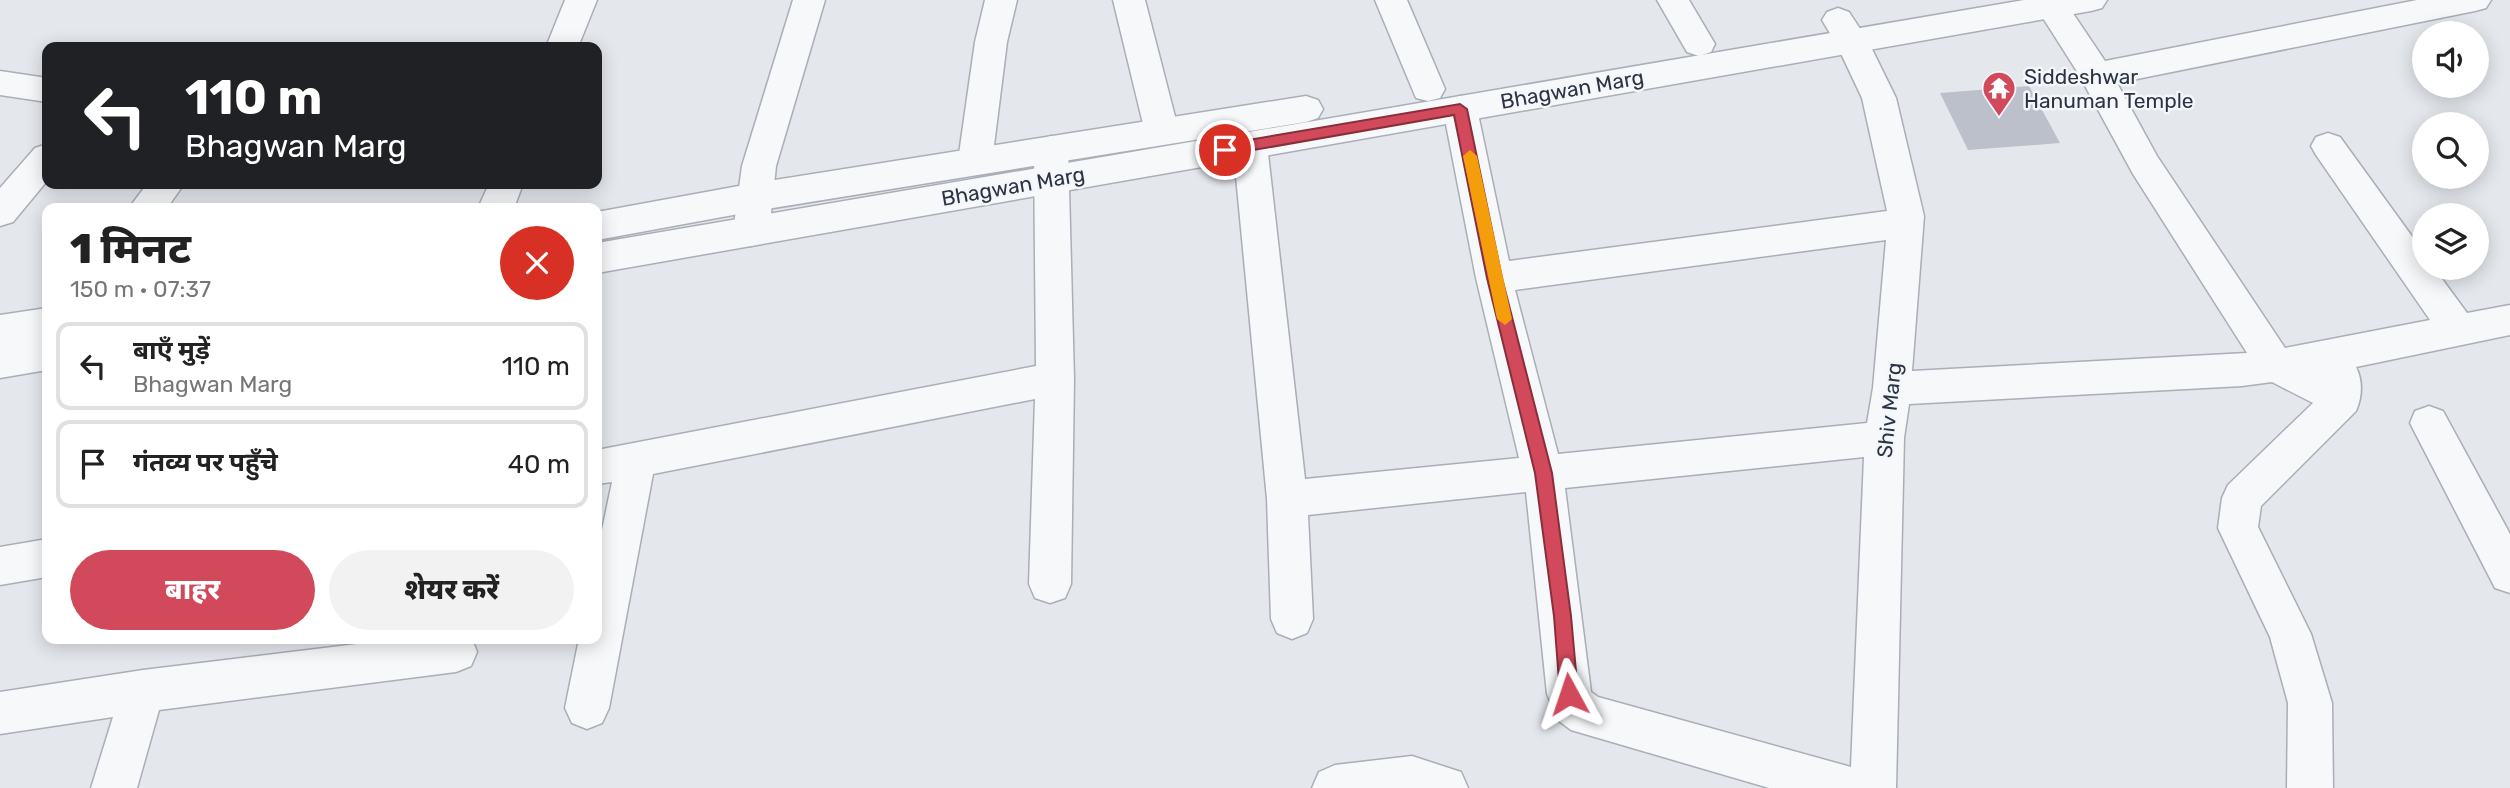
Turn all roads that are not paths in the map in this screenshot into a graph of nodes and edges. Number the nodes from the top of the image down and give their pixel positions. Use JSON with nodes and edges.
{"nodes":[{"id":1,"x":582,"y":0,"type":"edge"},
{"id":2,"x":809,"y":0,"type":"edge"},
{"id":3,"x":1000,"y":0,"type":"edge"},
{"id":4,"x":1129,"y":0,"type":"edge"},
{"id":5,"x":1391,"y":0,"type":"edge"},
{"id":6,"x":1673,"y":0,"type":"edge"},
{"id":7,"x":1957,"y":0,"type":"edge"},
{"id":8,"x":2091,"y":0,"type":"edge"},
{"id":9,"x":2475,"y":0,"type":"edge"},
{"id":10,"x":2052,"y":7,"type":"junction"},
{"id":11,"x":1845,"y":31,"type":"junction"},
{"id":12,"x":564,"y":42,"type":"edge"},
{"id":13,"x":1699,"y":44,"type":"junction"},
{"id":14,"x":2096,"y":75,"type":"junction"},
{"id":15,"x":0,"y":83,"type":"edge"},
{"id":16,"x":42,"y":89,"type":"edge"},
{"id":17,"x":1428,"y":89,"type":"junction"},
{"id":18,"x":1460,"y":109,"type":"junction"},
{"id":19,"x":1162,"y":132,"type":"junction"},
{"id":20,"x":1250,"y":145,"type":"junction"},
{"id":21,"x":2328,"y":146,"type":"dead end"},
{"id":22,"x":975,"y":161,"type":"junction"},
{"id":23,"x":42,"y":163,"type":"edge"},
{"id":24,"x":1052,"y":164,"type":"junction"},
{"id":25,"x":163,"y":189,"type":"edge"},
{"id":26,"x":755,"y":197,"type":"junction"},
{"id":27,"x":151,"y":203,"type":"edge"},
{"id":28,"x":0,"y":212,"type":"edge"},
{"id":29,"x":1906,"y":224,"type":"junction"},
{"id":30,"x":602,"y":225,"type":"edge"},
{"id":31,"x":751,"y":232,"type":"junction"},
{"id":32,"x":602,"y":257,"type":"edge"},
{"id":33,"x":1494,"y":278,"type":"junction"},
{"id":34,"x":2510,"y":320,"type":"edge"},
{"id":35,"x":42,"y":324,"type":"edge"},
{"id":36,"x":2458,"y":330,"type":"junction"},
{"id":37,"x":0,"y":331,"type":"edge"},
{"id":38,"x":2338,"y":354,"type":"junction"},
{"id":39,"x":42,"y":355,"type":"edge"},
{"id":40,"x":0,"y":362,"type":"edge"},
{"id":41,"x":2276,"y":366,"type":"junction"},
{"id":42,"x":1055,"y":379,"type":"junction"},
{"id":43,"x":1892,"y":388,"type":"junction"},
{"id":44,"x":2342,"y":399,"type":"junction"},
{"id":45,"x":2429,"y":423,"type":"dead end"},
{"id":46,"x":1884,"y":438,"type":"junction"},
{"id":47,"x":636,"y":459,"type":"junction"},
{"id":48,"x":602,"y":466,"type":"edge"},
{"id":49,"x":1543,"y":473,"type":"junction"},
{"id":50,"x":1287,"y":499,"type":"junction"},
{"id":51,"x":42,"y":559,"type":"edge"},
{"id":52,"x":0,"y":566,"type":"edge"},
{"id":53,"x":2510,"y":574,"type":"edge"},
{"id":54,"x":1050,"y":584,"type":"dead end"},
{"id":55,"x":1292,"y":619,"type":"dead end"},
{"id":56,"x":602,"y":632,"type":"edge"},
{"id":57,"x":600,"y":644,"type":"edge"},
{"id":58,"x":456,"y":652,"type":"dead end"},
{"id":59,"x":143,"y":691,"type":"junction"},
{"id":60,"x":587,"y":708,"type":"dead end"},
{"id":61,"x":0,"y":713,"type":"edge"},
{"id":62,"x":114,"y":788,"type":"edge"},
{"id":63,"x":1335,"y":788,"type":"edge"},
{"id":64,"x":1445,"y":788,"type":"edge"},
{"id":65,"x":1848,"y":788,"type":"edge"},
{"id":66,"x":1873,"y":788,"type":"edge"},
{"id":67,"x":2310,"y":788,"type":"edge"}],
"edges":[{"from":1,"to":12,"type":"street"},
{"from":2,"to":26,"type":"street"},
{"from":3,"to":22,"type":"street"},
{"from":4,"to":19,"type":"street"},
{"from":5,"to":17,"type":"street"},
{"from":6,"to":13,"type":"street"},
{"from":7,"to":11,"type":"street","name":"Bhagwan Marg"},
{"from":8,"to":10,"type":"street","name":"Bhagwan Marg"},
{"from":9,"to":14,"type":"street"},
{"from":10,"to":11,"type":"street","name":"Bhagwan Marg"},
{"from":10,"to":14,"type":"street"},
{"from":11,"to":13,"type":"street","name":"Bhagwan Marg"},
{"from":11,"to":18,"type":"street","name":"Bhagwan Marg"},
{"from":11,"to":29,"type":"street","name":"Shiv Marg"},
{"from":13,"to":17,"type":"street","name":"Bhagwan Marg"},
{"from":14,"to":41,"type":"street"},
{"from":15,"to":16,"type":"street"},
{"from":17,"to":19,"type":"street","name":"Bhagwan Marg"},
{"from":18,"to":20,"type":"street","name":"Bhagwan Marg"},
{"from":18,"to":33,"type":"street"},
{"from":19,"to":24,"type":"street","name":"Bhagwan Marg"},
{"from":20,"to":24,"type":"street","name":"Bhagwan Marg"},
{"from":20,"to":50,"type":"street"},
{"from":21,"to":36,"type":"street"},
{"from":22,"to":24,"type":"street","name":"Bhagwan Marg"},
{"from":22,"to":26,"type":"street","name":"Bhagwan Marg"},
{"from":23,"to":28,"type":"street"},
{"from":24,"to":31,"type":"street","name":"Bhagwan Marg"},
{"from":24,"to":42,"type":"street"},
{"from":25,"to":27,"type":"street"},
{"from":26,"to":30,"type":"street","name":"Bhagwan Marg"},
{"from":26,"to":31,"type":"street"},
{"from":29,"to":33,"type":"street"},
{"from":29,"to":43,"type":"street","name":"Shiv Marg"},
{"from":31,"to":32,"type":"street","name":"Bhagwan Marg"},
{"from":33,"to":49,"type":"street"},
{"from":34,"to":36,"type":"street"},
{"from":35,"to":37,"type":"street"},
{"from":36,"to":38,"type":"street"},
{"from":38,"to":41,"type":"street"},
{"from":38,"to":44,"type":"street"},
{"from":39,"to":40,"type":"street"},
{"from":41,"to":43,"type":"street"},
{"from":41,"to":44,"type":"street"},
{"from":42,"to":47,"type":"street"},
{"from":42,"to":54,"type":"street"},
{"from":43,"to":46,"type":"street","name":"Shiv Marg"},
{"from":44,"to":67,"type":"street"},
{"from":45,"to":53,"type":"street"},
{"from":46,"to":49,"type":"street"},
{"from":46,"to":66,"type":"street","name":"Shiv Marg"},
{"from":47,"to":48,"type":"street"},
{"from":47,"to":56,"type":"street"},
{"from":49,"to":50,"type":"street"},
{"from":49,"to":65,"type":"street"},
{"from":50,"to":55,"type":"street"},
{"from":51,"to":52,"type":"street"},
{"from":57,"to":60,"type":"street"},
{"from":58,"to":59,"type":"street"},
{"from":59,"to":61,"type":"street"},
{"from":59,"to":62,"type":"street"},
{"from":63,"to":64,"type":"street"}]}
